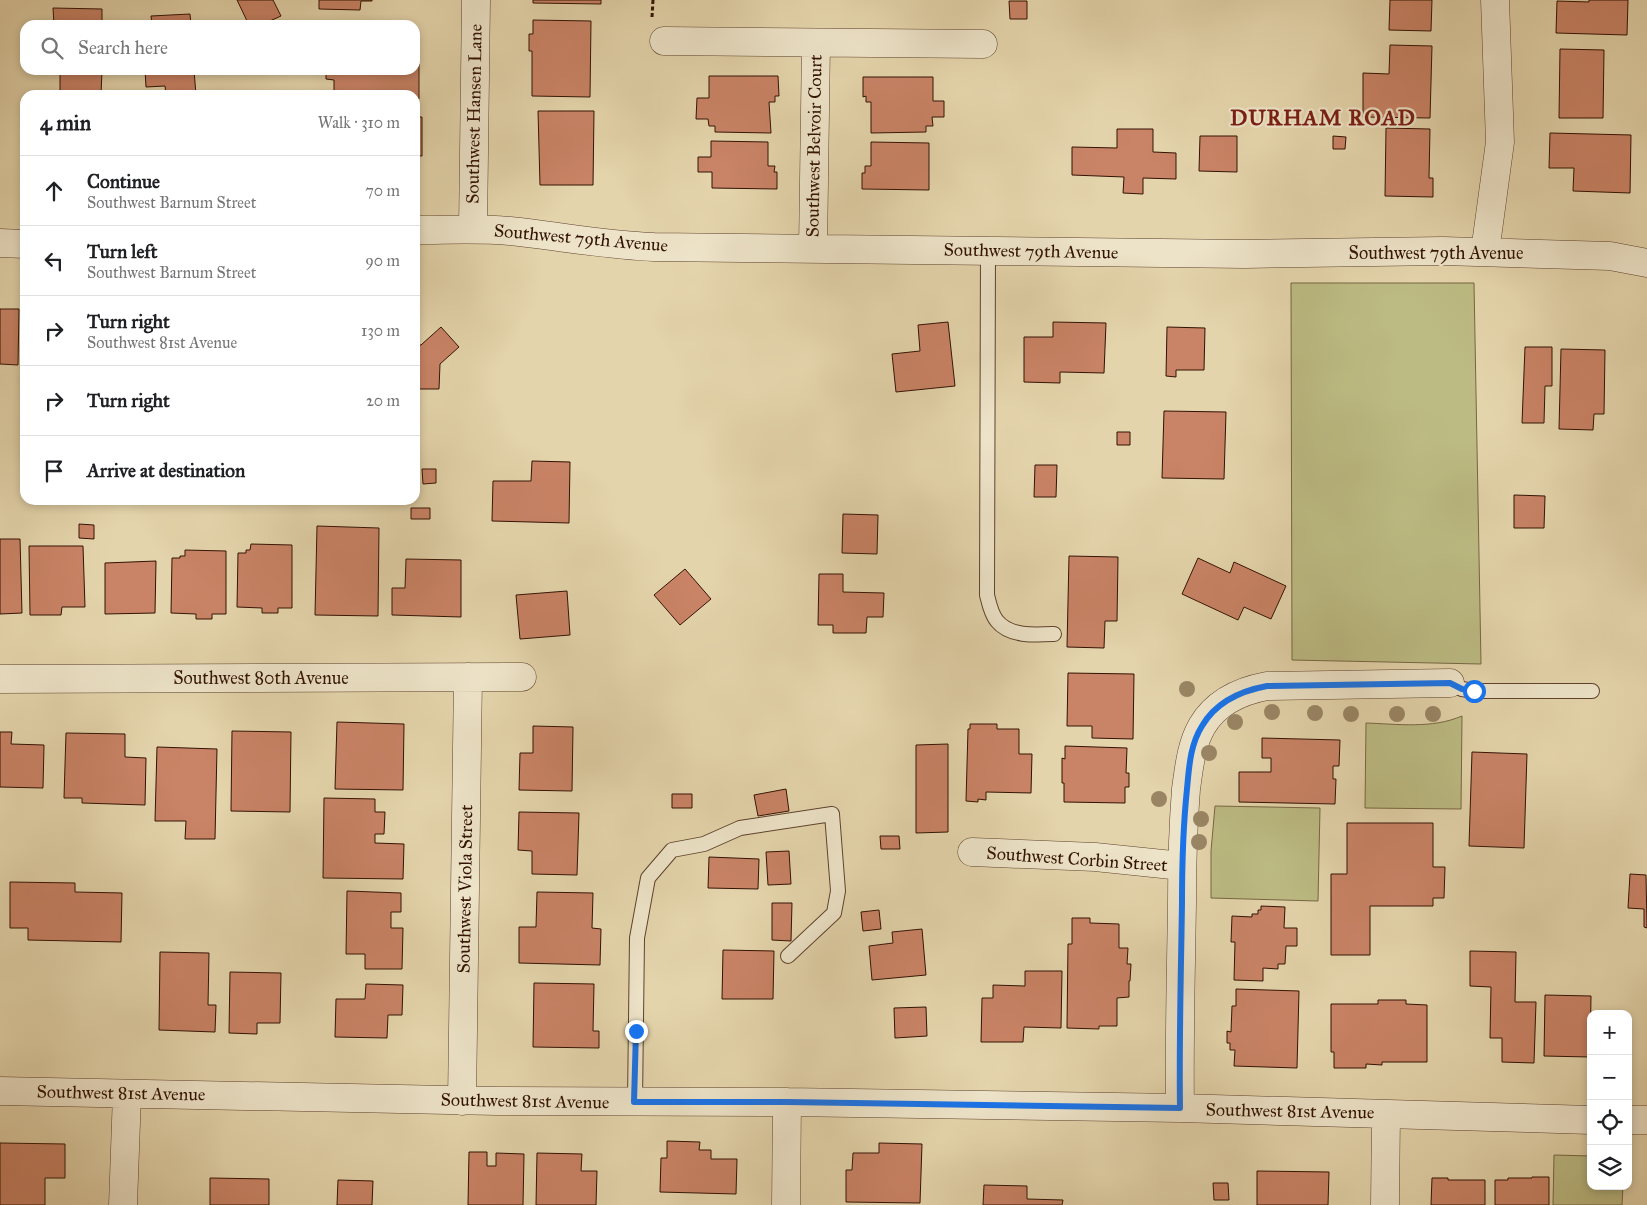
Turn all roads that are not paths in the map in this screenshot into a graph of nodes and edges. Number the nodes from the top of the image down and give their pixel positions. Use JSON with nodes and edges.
{"nodes":[{"id":1,"x":476,"y":0,"type":"edge"},
{"id":2,"x":1495,"y":0,"type":"edge"},
{"id":3,"x":664,"y":41,"type":"dead end"},
{"id":4,"x":816,"y":43,"type":"junction"},
{"id":5,"x":983,"y":44,"type":"dead end"},
{"id":6,"x":473,"y":229,"type":"junction"},
{"id":7,"x":420,"y":230,"type":"edge"},
{"id":8,"x":0,"y":243,"type":"edge"},
{"id":9,"x":20,"y":244,"type":"edge"},
{"id":10,"x":813,"y":249,"type":"junction"},
{"id":11,"x":988,"y":251,"type":"junction"},
{"id":12,"x":1485,"y":252,"type":"junction"},
{"id":13,"x":1647,"y":263,"type":"edge"},
{"id":14,"x":1054,"y":634,"type":"dead end"},
{"id":15,"x":468,"y":677,"type":"junction"},
{"id":16,"x":522,"y":677,"type":"dead end"},
{"id":17,"x":0,"y":680,"type":"edge"},
{"id":18,"x":1450,"y":683,"type":"joint"},
{"id":19,"x":1592,"y":691,"type":"dead end"},
{"id":20,"x":972,"y":852,"type":"dead end"},
{"id":21,"x":1182,"y":866,"type":"junction"},
{"id":22,"x":788,"y":956,"type":"dead end"},
{"id":23,"x":0,"y":1091,"type":"edge"},
{"id":24,"x":127,"y":1094,"type":"junction"},
{"id":25,"x":462,"y":1101,"type":"junction"},
{"id":26,"x":634,"y":1102,"type":"junction"},
{"id":27,"x":787,"y":1102,"type":"junction"},
{"id":28,"x":1180,"y":1108,"type":"junction"},
{"id":29,"x":1386,"y":1114,"type":"junction"},
{"id":30,"x":1587,"y":1120,"type":"edge"},
{"id":31,"x":1632,"y":1120,"type":"edge"},
{"id":32,"x":1647,"y":1120,"type":"edge"},
{"id":33,"x":123,"y":1205,"type":"edge"},
{"id":34,"x":786,"y":1205,"type":"edge"},
{"id":35,"x":1385,"y":1205,"type":"edge"}],
"edges":[{"from":1,"to":6,"type":"street","name":"Southwest Hansen Lane"},
{"from":2,"to":12,"type":"street"},
{"from":3,"to":4,"type":"street","name":"Southwest Belvoir Court"},
{"from":4,"to":5,"type":"street","name":"Southwest Belvoir Court"},
{"from":4,"to":10,"type":"street","name":"Southwest Belvoir Court"},
{"from":6,"to":7,"type":"street","name":"Southwest 79th Avenue"},
{"from":6,"to":10,"type":"street","name":"Southwest 79th Avenue"},
{"from":8,"to":9,"type":"street"},
{"from":10,"to":11,"type":"street","name":"Southwest 79th Avenue"},
{"from":11,"to":12,"type":"street","name":"Southwest 79th Avenue"},
{"from":11,"to":14,"type":"lane"},
{"from":12,"to":13,"type":"street","name":"Southwest 79th Avenue"},
{"from":15,"to":16,"type":"street","name":"Southwest 80th Avenue"},
{"from":15,"to":17,"type":"street","name":"Southwest 80th Avenue"},
{"from":15,"to":25,"type":"street","name":"Southwest Viola Street"},
{"from":18,"to":19,"type":"lane"},
{"from":18,"to":21,"type":"street"},
{"from":20,"to":21,"type":"street","name":"Southwest Corbin Street"},
{"from":21,"to":28,"type":"street"},
{"from":22,"to":26,"type":"lane"},
{"from":23,"to":24,"type":"street","name":"Southwest 81st Avenue"},
{"from":24,"to":25,"type":"street","name":"Southwest 81st Avenue"},
{"from":24,"to":33,"type":"street"},
{"from":25,"to":26,"type":"street","name":"Southwest 81st Avenue"},
{"from":26,"to":27,"type":"street","name":"Southwest 81st Avenue"},
{"from":27,"to":28,"type":"street","name":"Southwest 81st Avenue"},
{"from":27,"to":34,"type":"street"},
{"from":28,"to":29,"type":"street","name":"Southwest 81st Avenue"},
{"from":29,"to":30,"type":"street","name":"Southwest 81st Avenue"},
{"from":29,"to":35,"type":"street"},
{"from":31,"to":32,"type":"street"}]}
